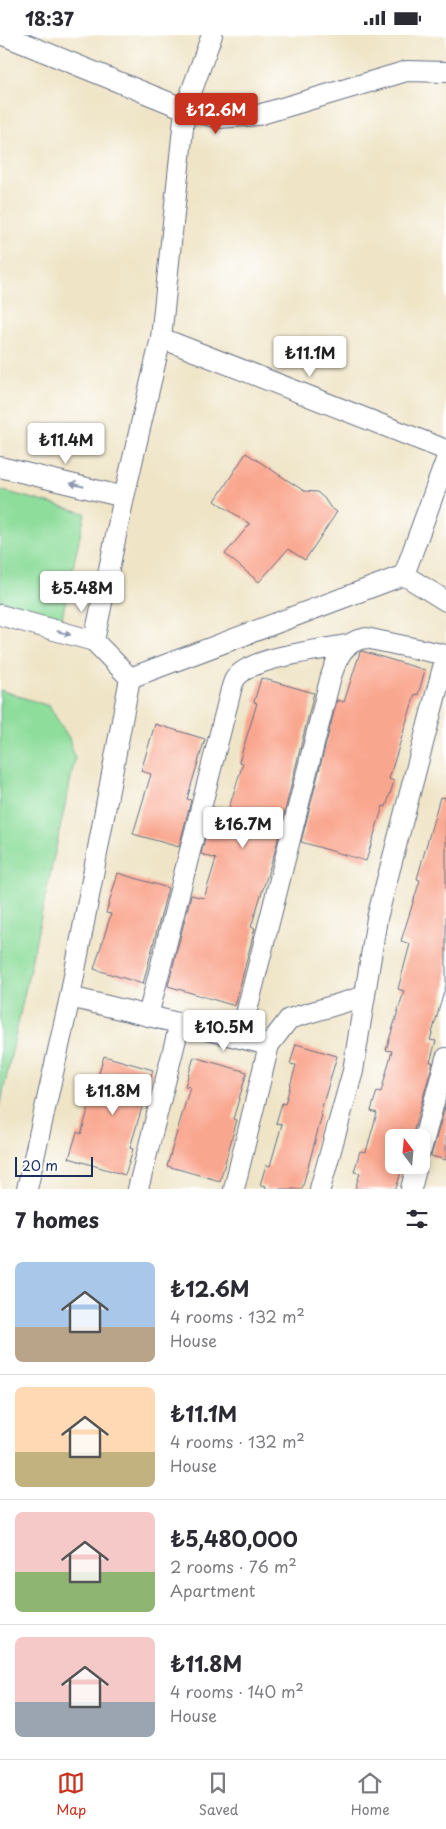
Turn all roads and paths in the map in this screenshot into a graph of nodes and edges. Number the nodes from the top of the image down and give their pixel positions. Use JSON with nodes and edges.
{"nodes":[{"id":1,"x":3,"y":35,"type":"edge"},
{"id":2,"x":212,"y":35,"type":"edge"},
{"id":3,"x":446,"y":72,"type":"edge"},
{"id":4,"x":185,"y":109,"type":"junction"},
{"id":5,"x":162,"y":338,"type":"junction"},
{"id":6,"x":446,"y":450,"type":"edge"},
{"id":7,"x":446,"y":460,"type":"edge"},
{"id":8,"x":0,"y":467,"type":"edge"},
{"id":9,"x":124,"y":497,"type":"junction"},
{"id":10,"x":404,"y":575,"type":"junction"},
{"id":11,"x":446,"y":601,"type":"edge"},
{"id":12,"x":0,"y":615,"type":"edge"},
{"id":13,"x":94,"y":641,"type":"junction"},
{"id":14,"x":346,"y":645,"type":"junction"},
{"id":15,"x":446,"y":655,"type":"edge"},
{"id":16,"x":130,"y":678,"type":"junction"},
{"id":17,"x":365,"y":996,"type":"junction"},
{"id":18,"x":70,"y":997,"type":"junction"},
{"id":19,"x":148,"y":1016,"type":"junction"},
{"id":20,"x":180,"y":1023,"type":"junction"},
{"id":21,"x":240,"y":1038,"type":"junction"},
{"id":22,"x":269,"y":1045,"type":"junction"},
{"id":23,"x":446,"y":1059,"type":"edge"},
{"id":24,"x":427,"y":1129,"type":"edge"},
{"id":25,"x":415,"y":1174,"type":"edge"},
{"id":26,"x":28,"y":1189,"type":"edge"},
{"id":27,"x":138,"y":1189,"type":"edge"},
{"id":28,"x":234,"y":1189,"type":"edge"},
{"id":29,"x":320,"y":1189,"type":"edge"},
{"id":30,"x":411,"y":1189,"type":"edge"}],
"edges":[{"from":1,"to":4,"type":"street"},
{"from":2,"to":4,"type":"street"},
{"from":3,"to":4,"type":"street"},
{"from":4,"to":5,"type":"street"},
{"from":5,"to":6,"type":"street"},
{"from":5,"to":9,"type":"street"},
{"from":7,"to":10,"type":"street"},
{"from":9,"to":8,"type":"street","one_way":true},
{"from":9,"to":13,"type":"street"},
{"from":10,"to":11,"type":"street"},
{"from":10,"to":16,"type":"street"},
{"from":12,"to":13,"type":"street","one_way":true},
{"from":13,"to":16,"type":"street"},
{"from":14,"to":15,"type":"street"},
{"from":14,"to":19,"type":"street"},
{"from":14,"to":21,"type":"street"},
{"from":15,"to":17,"type":"street"},
{"from":16,"to":18,"type":"street"},
{"from":17,"to":22,"type":"street"},
{"from":17,"to":29,"type":"street"},
{"from":18,"to":19,"type":"street"},
{"from":18,"to":26,"type":"street"},
{"from":19,"to":20,"type":"street"},
{"from":20,"to":21,"type":"street"},
{"from":20,"to":27,"type":"street"},
{"from":21,"to":22,"type":"street"},
{"from":22,"to":28,"type":"street"},
{"from":23,"to":24,"type":"street"},
{"from":25,"to":30,"type":"street"}]}
